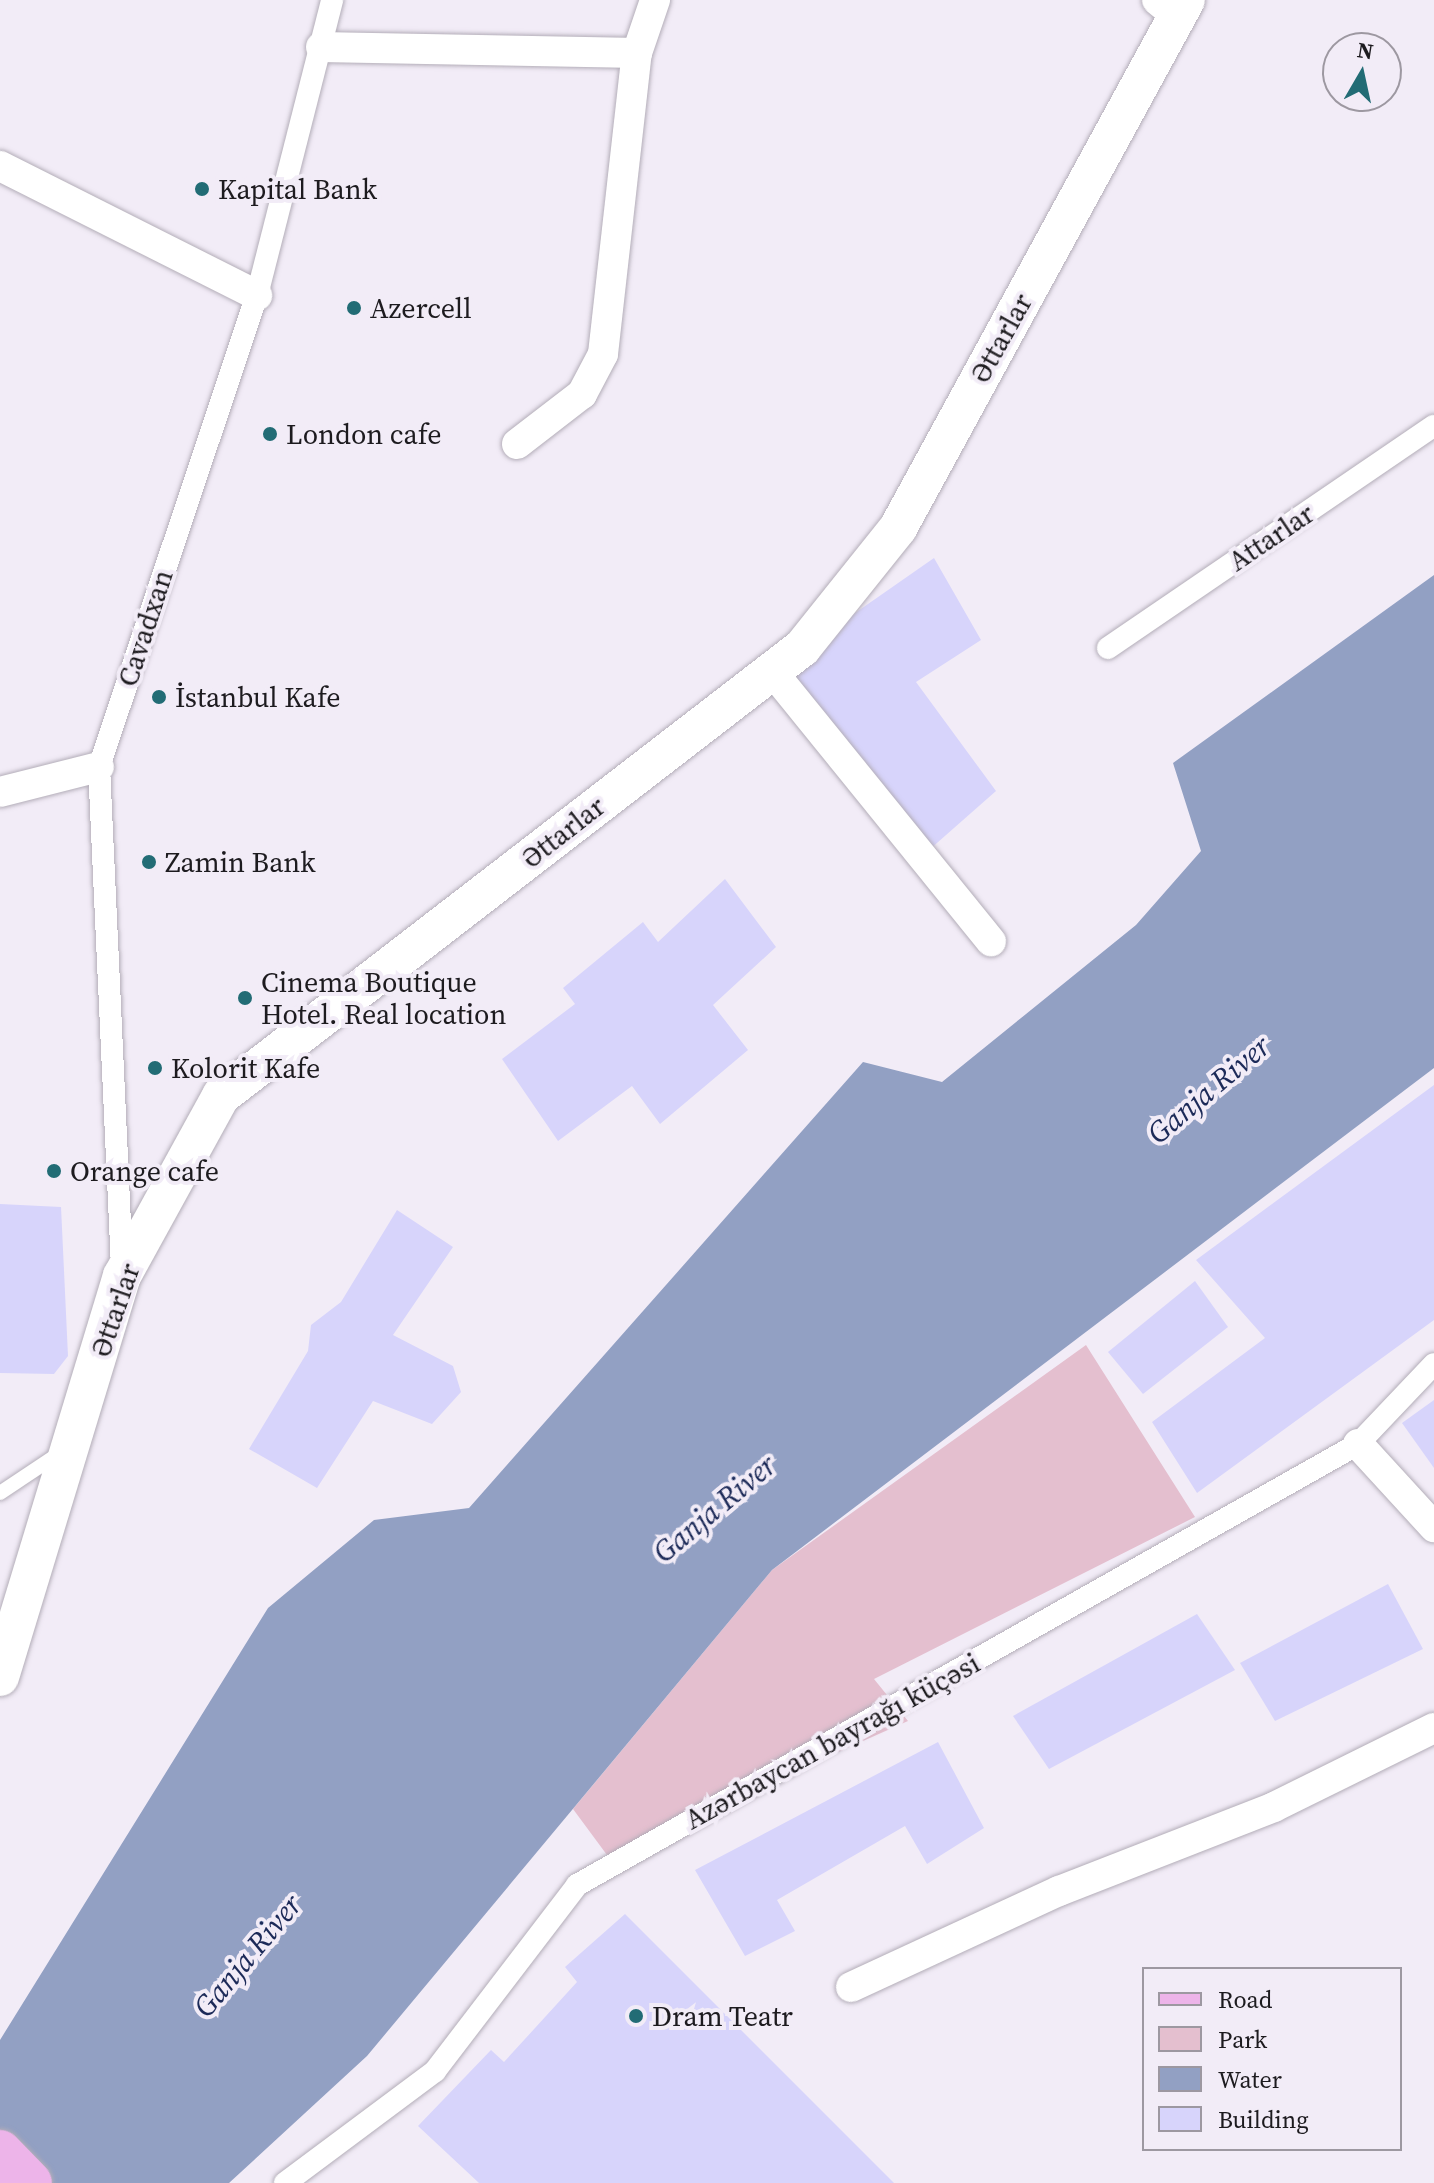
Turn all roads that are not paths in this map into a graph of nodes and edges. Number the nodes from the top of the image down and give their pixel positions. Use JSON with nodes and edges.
{"nodes":[{"id":1,"x":332,"y":0,"type":"edge"},
{"id":2,"x":655,"y":0,"type":"edge"},
{"id":3,"x":1173,"y":5,"type":"edge"},
{"id":4,"x":321,"y":47,"type":"junction"},
{"id":5,"x":637,"y":53,"type":"junction"},
{"id":6,"x":0,"y":166,"type":"edge"},
{"id":7,"x":257,"y":295,"type":"junction"},
{"id":8,"x":1434,"y":426,"type":"edge"},
{"id":9,"x":517,"y":444,"type":"dead end"},
{"id":10,"x":1108,"y":648,"type":"dead end"},
{"id":11,"x":772,"y":671,"type":"junction"},
{"id":12,"x":99,"y":767,"type":"junction"},
{"id":13,"x":0,"y":792,"type":"edge"},
{"id":14,"x":991,"y":941,"type":"dead end"},
{"id":15,"x":122,"y":1276,"type":"junction"},
{"id":16,"x":1434,"y":1364,"type":"edge"},
{"id":17,"x":1358,"y":1444,"type":"junction"},
{"id":18,"x":71,"y":1447,"type":"junction"},
{"id":19,"x":0,"y":1493,"type":"edge"},
{"id":20,"x":1434,"y":1527,"type":"edge"},
{"id":21,"x":0,"y":1677,"type":"edge"},
{"id":22,"x":1434,"y":1728,"type":"edge"},
{"id":23,"x":851,"y":1987,"type":"dead end"},
{"id":24,"x":0,"y":2152,"type":"edge"},
{"id":25,"x":30,"y":2183,"type":"edge"},
{"id":26,"x":285,"y":2183,"type":"edge"}],
"edges":[{"from":1,"to":4,"type":"street","name":"Cavadxan"},
{"from":2,"to":5,"type":"street"},
{"from":3,"to":11,"type":"street","name":"Əttarlar"},
{"from":4,"to":5,"type":"street"},
{"from":4,"to":7,"type":"street","name":"Cavadxan"},
{"from":5,"to":9,"type":"street"},
{"from":6,"to":7,"type":"street"},
{"from":7,"to":12,"type":"street","name":"Cavadxan"},
{"from":8,"to":10,"type":"street","name":"Attarlar"},
{"from":11,"to":14,"type":"street"},
{"from":11,"to":15,"type":"street","name":"Əttarlar"},
{"from":12,"to":13,"type":"street"},
{"from":12,"to":15,"type":"street","name":"Cavadxan"},
{"from":15,"to":18,"type":"street","name":"Əttarlar"},
{"from":16,"to":17,"type":"street","name":"Azərbaycan bayrağı küçəsi"},
{"from":17,"to":20,"type":"street"},
{"from":17,"to":26,"type":"street","name":"Azərbaycan bayrağı küçəsi"},
{"from":18,"to":19,"type":"lane"},
{"from":18,"to":21,"type":"street","name":"Əttarlar"},
{"from":22,"to":23,"type":"street"},
{"from":24,"to":25,"type":"main road"}]}
